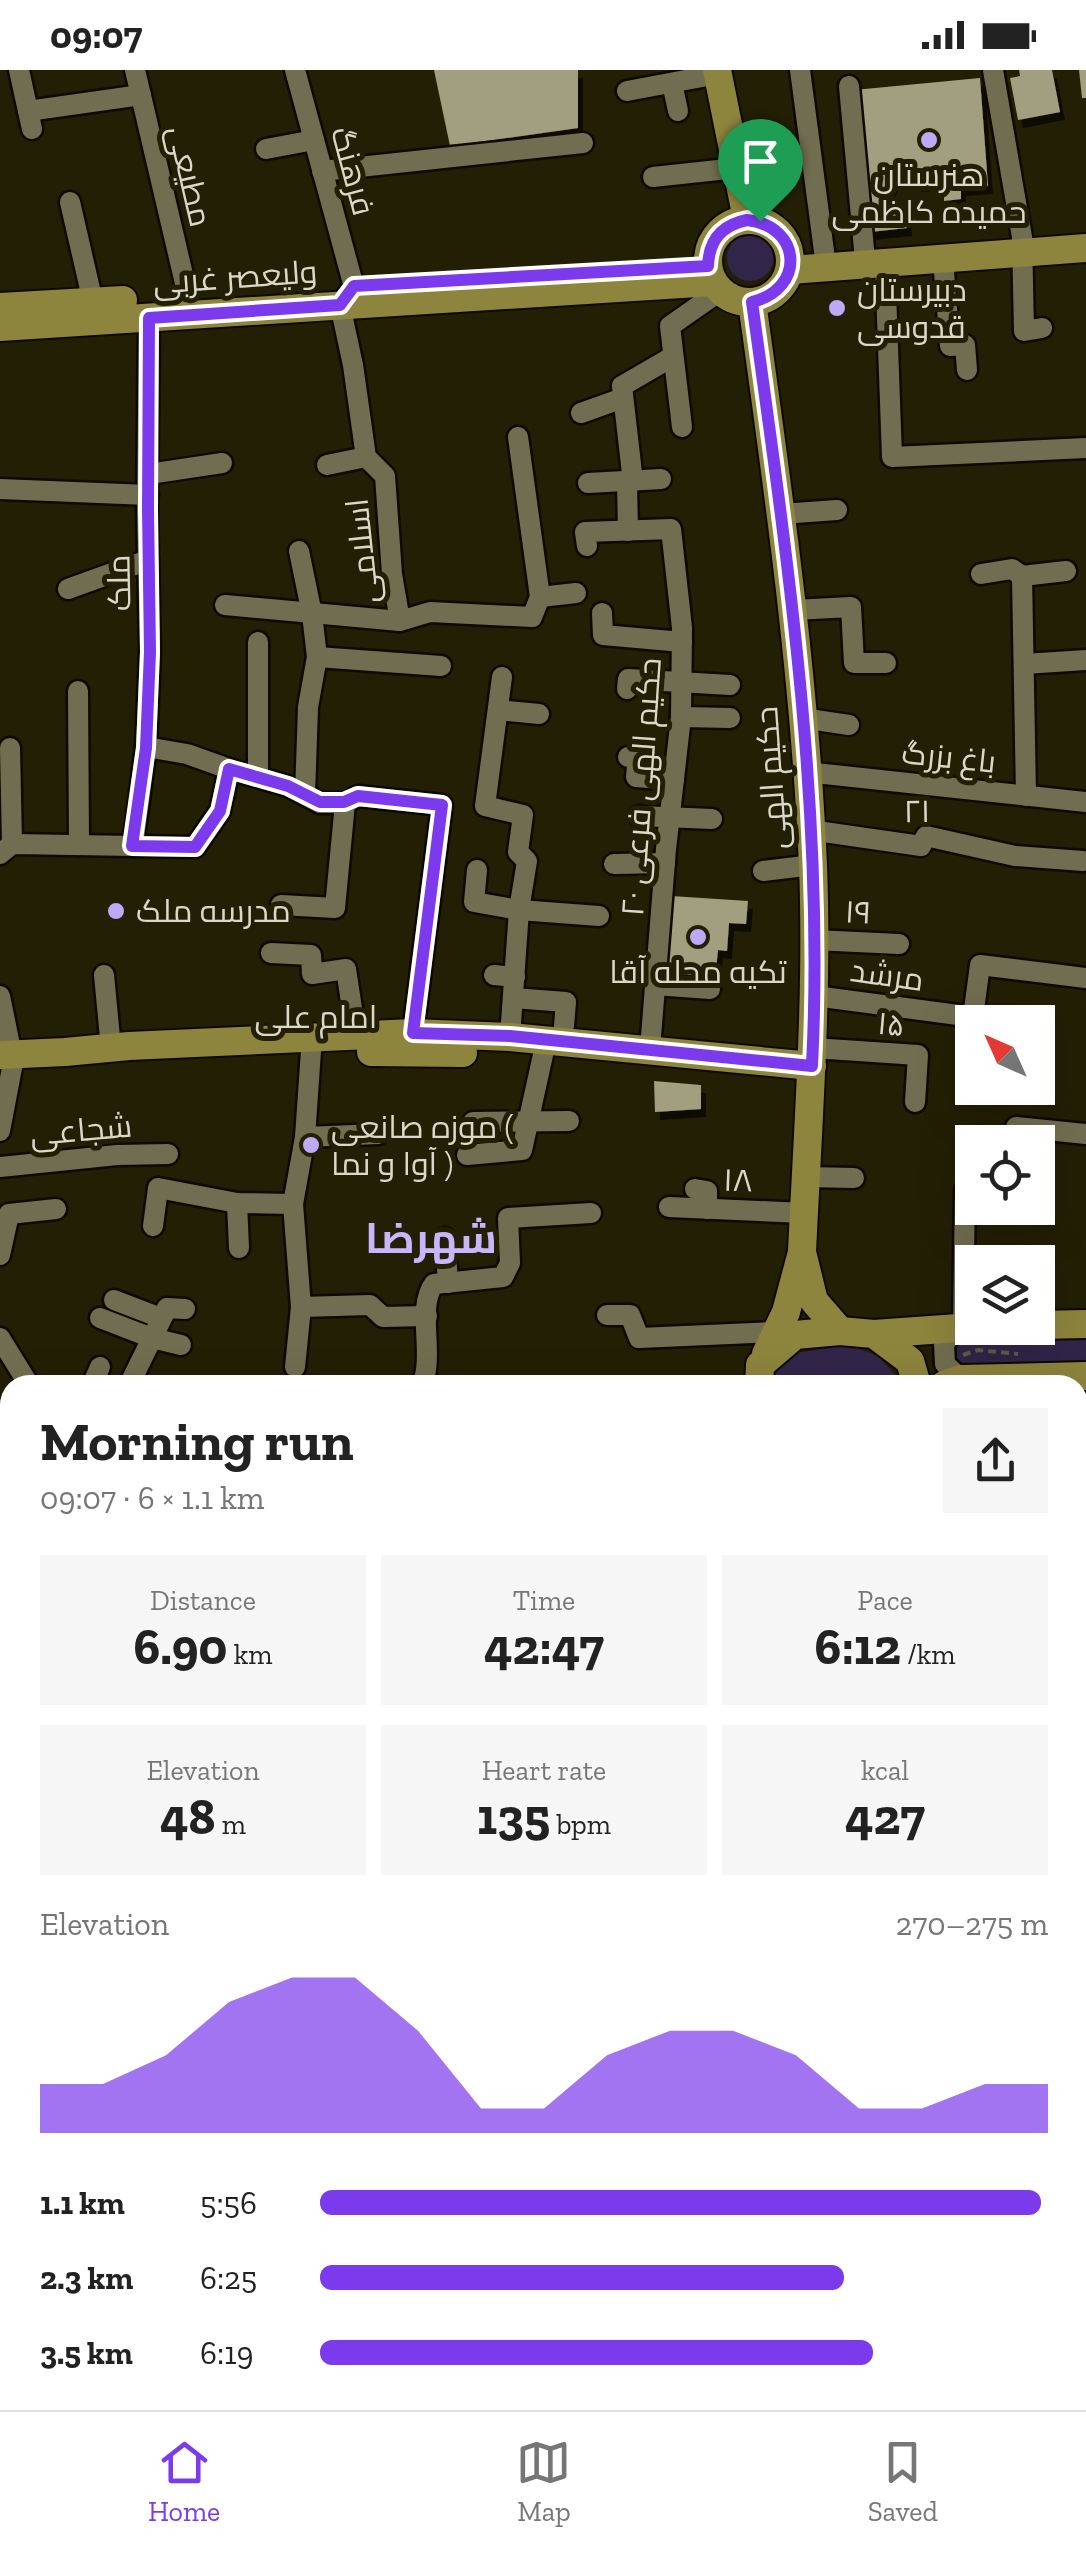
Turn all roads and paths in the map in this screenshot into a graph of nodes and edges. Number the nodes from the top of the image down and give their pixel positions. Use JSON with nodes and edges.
{"nodes":[{"id":1,"x":20,"y":70,"type":"edge"},
{"id":2,"x":135,"y":70,"type":"edge"},
{"id":3,"x":800,"y":70,"type":"edge"},
{"id":4,"x":993,"y":70,"type":"edge"},
{"id":5,"x":301,"y":71,"type":"edge"},
{"id":6,"x":717,"y":72,"type":"edge"},
{"id":7,"x":672,"y":82,"type":"junction"},
{"id":8,"x":849,"y":86,"type":"dead end"},
{"id":9,"x":627,"y":91,"type":"dead end"},
{"id":10,"x":140,"y":95,"type":"junction"},
{"id":11,"x":678,"y":111,"type":"dead end"},
{"id":12,"x":314,"y":140,"type":"junction"},
{"id":13,"x":583,"y":143,"type":"dead end"},
{"id":14,"x":266,"y":149,"type":"dead end"},
{"id":15,"x":736,"y":168,"type":"junction"},
{"id":16,"x":322,"y":171,"type":"junction"},
{"id":17,"x":654,"y":178,"type":"dead end"},
{"id":18,"x":70,"y":202,"type":"dead end"},
{"id":19,"x":747,"y":220,"type":"junction"},
{"id":20,"x":1086,"y":231,"type":"edge"},
{"id":21,"x":1021,"y":245,"type":"junction"},
{"id":22,"x":1086,"y":248,"type":"edge"},
{"id":23,"x":824,"y":251,"type":"junction"},
{"id":24,"x":874,"y":256,"type":"junction"},
{"id":25,"x":943,"y":259,"type":"junction"},
{"id":26,"x":790,"y":262,"type":"junction"},
{"id":27,"x":714,"y":279,"type":"junction"},
{"id":28,"x":188,"y":296,"type":"junction"},
{"id":29,"x":347,"y":296,"type":"junction"},
{"id":30,"x":93,"y":302,"type":"junction"},
{"id":31,"x":752,"y":302,"type":"junction"},
{"id":32,"x":0,"y":307,"type":"edge"},
{"id":33,"x":149,"y":318,"type":"junction"},
{"id":34,"x":0,"y":327,"type":"edge"},
{"id":35,"x":1042,"y":328,"type":"dead end"},
{"id":36,"x":672,"y":357,"type":"junction"},
{"id":37,"x":967,"y":370,"type":"dead end"},
{"id":38,"x":623,"y":398,"type":"junction"},
{"id":39,"x":581,"y":413,"type":"dead end"},
{"id":40,"x":682,"y":427,"type":"dead end"},
{"id":41,"x":518,"y":437,"type":"dead end"},
{"id":42,"x":1086,"y":448,"type":"edge"},
{"id":43,"x":366,"y":458,"type":"junction"},
{"id":44,"x":222,"y":463,"type":"dead end"},
{"id":45,"x":327,"y":465,"type":"dead end"},
{"id":46,"x":661,"y":480,"type":"dead end"},
{"id":47,"x":588,"y":483,"type":"dead end"},
{"id":48,"x":627,"y":483,"type":"junction"},
{"id":49,"x":148,"y":485,"type":"junction"},
{"id":50,"x":0,"y":489,"type":"edge"},
{"id":51,"x":837,"y":510,"type":"dead end"},
{"id":52,"x":781,"y":514,"type":"junction"},
{"id":53,"x":628,"y":530,"type":"junction"},
{"id":54,"x":587,"y":546,"type":"dead end"},
{"id":55,"x":299,"y":551,"type":"dead end"},
{"id":56,"x":148,"y":560,"type":"junction"},
{"id":57,"x":1066,"y":572,"type":"dead end"},
{"id":58,"x":981,"y":574,"type":"dead end"},
{"id":59,"x":1022,"y":576,"type":"junction"},
{"id":60,"x":68,"y":589,"type":"dead end"},
{"id":61,"x":576,"y":593,"type":"dead end"},
{"id":62,"x":540,"y":597,"type":"junction"},
{"id":63,"x":225,"y":604,"type":"dead end"},
{"id":64,"x":794,"y":610,"type":"junction"},
{"id":65,"x":602,"y":613,"type":"dead end"},
{"id":66,"x":312,"y":614,"type":"junction"},
{"id":67,"x":400,"y":622,"type":"junction"},
{"id":68,"x":258,"y":642,"type":"dead end"},
{"id":69,"x":682,"y":642,"type":"junction"},
{"id":70,"x":317,"y":657,"type":"junction"},
{"id":71,"x":1086,"y":660,"type":"edge"},
{"id":72,"x":886,"y":662,"type":"dead end"},
{"id":73,"x":1024,"y":664,"type":"junction"},
{"id":74,"x":441,"y":666,"type":"dead end"},
{"id":75,"x":502,"y":677,"type":"dead end"},
{"id":76,"x":681,"y":683,"type":"junction"},
{"id":77,"x":730,"y":686,"type":"dead end"},
{"id":78,"x":627,"y":689,"type":"dead end"},
{"id":79,"x":78,"y":691,"type":"dead end"},
{"id":80,"x":498,"y":710,"type":"junction"},
{"id":81,"x":539,"y":714,"type":"dead end"},
{"id":82,"x":681,"y":716,"type":"junction"},
{"id":83,"x":730,"y":718,"type":"dead end"},
{"id":84,"x":802,"y":718,"type":"junction"},
{"id":85,"x":848,"y":725,"type":"dead end"},
{"id":86,"x":10,"y":748,"type":"dead end"},
{"id":87,"x":146,"y":748,"type":"junction"},
{"id":88,"x":628,"y":757,"type":"dead end"},
{"id":89,"x":229,"y":769,"type":"junction"},
{"id":90,"x":806,"y":772,"type":"junction"},
{"id":91,"x":258,"y":777,"type":"junction"},
{"id":92,"x":674,"y":780,"type":"junction"},
{"id":93,"x":305,"y":795,"type":"junction"},
{"id":94,"x":1026,"y":796,"type":"junction"},
{"id":95,"x":344,"y":802,"type":"junction"},
{"id":96,"x":1086,"y":802,"type":"edge"},
{"id":97,"x":639,"y":816,"type":"dead end"},
{"id":98,"x":670,"y":818,"type":"junction"},
{"id":99,"x":712,"y":819,"type":"dead end"},
{"id":100,"x":810,"y":830,"type":"junction"},
{"id":101,"x":79,"y":846,"type":"junction"},
{"id":102,"x":132,"y":846,"type":"junction"},
{"id":103,"x":6,"y":849,"type":"edge"},
{"id":104,"x":1084,"y":862,"type":"dead end"},
{"id":105,"x":665,"y":863,"type":"junction"},
{"id":106,"x":614,"y":864,"type":"dead end"},
{"id":107,"x":813,"y":866,"type":"junction"},
{"id":108,"x":477,"y":870,"type":"dead end"},
{"id":109,"x":763,"y":871,"type":"dead end"},
{"id":110,"x":281,"y":905,"type":"dead end"},
{"id":111,"x":519,"y":910,"type":"junction"},
{"id":112,"x":599,"y":916,"type":"dead end"},
{"id":113,"x":814,"y":940,"type":"junction"},
{"id":114,"x":899,"y":944,"type":"dead end"},
{"id":115,"x":271,"y":953,"type":"dead end"},
{"id":116,"x":104,"y":975,"type":"dead end"},
{"id":117,"x":1086,"y":978,"type":"edge"},
{"id":118,"x":507,"y":983,"type":"junction"},
{"id":119,"x":656,"y":985,"type":"junction"},
{"id":120,"x":710,"y":989,"type":"dead end"},
{"id":121,"x":0,"y":996,"type":"edge"},
{"id":122,"x":815,"y":996,"type":"junction"},
{"id":123,"x":564,"y":1026,"type":"dead end"},
{"id":124,"x":413,"y":1033,"type":"junction"},
{"id":125,"x":356,"y":1035,"type":"junction"},
{"id":126,"x":510,"y":1036,"type":"junction"},
{"id":127,"x":122,"y":1040,"type":"junction"},
{"id":128,"x":650,"y":1050,"type":"junction"},
{"id":129,"x":311,"y":1051,"type":"junction"},
{"id":130,"x":542,"y":1054,"type":"junction"},
{"id":131,"x":6,"y":1062,"type":"edge"},
{"id":132,"x":812,"y":1065,"type":"junction"},
{"id":133,"x":915,"y":1102,"type":"dead end"},
{"id":134,"x":528,"y":1120,"type":"junction"},
{"id":135,"x":569,"y":1121,"type":"dead end"},
{"id":136,"x":473,"y":1122,"type":"dead end"},
{"id":137,"x":0,"y":1131,"type":"edge"},
{"id":138,"x":1055,"y":1131,"type":"edge"},
{"id":139,"x":378,"y":1134,"type":"dead end"},
{"id":140,"x":1086,"y":1134,"type":"edge"},
{"id":141,"x":306,"y":1137,"type":"junction"},
{"id":142,"x":168,"y":1154,"type":"dead end"},
{"id":143,"x":467,"y":1155,"type":"dead end"},
{"id":144,"x":0,"y":1168,"type":"edge"},
{"id":145,"x":806,"y":1177,"type":"junction"},
{"id":146,"x":854,"y":1178,"type":"dead end"},
{"id":147,"x":695,"y":1188,"type":"dead end"},
{"id":148,"x":236,"y":1203,"type":"junction"},
{"id":149,"x":292,"y":1204,"type":"junction"},
{"id":150,"x":668,"y":1207,"type":"dead end"},
{"id":151,"x":56,"y":1208,"type":"dead end"},
{"id":152,"x":707,"y":1209,"type":"junction"},
{"id":153,"x":591,"y":1213,"type":"dead end"},
{"id":154,"x":804,"y":1213,"type":"junction"},
{"id":155,"x":152,"y":1226,"type":"dead end"},
{"id":156,"x":2,"y":1233,"type":"edge"},
{"id":157,"x":445,"y":1238,"type":"dead end"},
{"id":158,"x":239,"y":1248,"type":"dead end"},
{"id":159,"x":802,"y":1252,"type":"junction"},
{"id":160,"x":0,"y":1256,"type":"edge"},
{"id":161,"x":448,"y":1283,"type":"junction"},
{"id":162,"x":114,"y":1300,"type":"dead end"},
{"id":163,"x":301,"y":1307,"type":"junction"},
{"id":164,"x":186,"y":1310,"type":"dead end"},
{"id":165,"x":607,"y":1315,"type":"dead end"},
{"id":166,"x":427,"y":1316,"type":"junction"},
{"id":167,"x":100,"y":1318,"type":"dead end"},
{"id":168,"x":162,"y":1318,"type":"junction"},
{"id":169,"x":1086,"y":1324,"type":"edge"},
{"id":170,"x":1055,"y":1325,"type":"edge"},
{"id":171,"x":955,"y":1328,"type":"edge"},
{"id":172,"x":840,"y":1331,"type":"junction"},
{"id":173,"x":776,"y":1332,"type":"junction"},
{"id":174,"x":874,"y":1334,"type":"junction"},
{"id":175,"x":955,"y":1335,"type":"edge"},
{"id":176,"x":0,"y":1338,"type":"edge"},
{"id":177,"x":152,"y":1338,"type":"junction"},
{"id":178,"x":181,"y":1345,"type":"dead end"},
{"id":179,"x":1018,"y":1354,"type":"dead end"},
{"id":180,"x":295,"y":1367,"type":"dead end"},
{"id":181,"x":23,"y":1375,"type":"edge"},
{"id":182,"x":134,"y":1375,"type":"edge"},
{"id":183,"x":426,"y":1375,"type":"edge"},
{"id":184,"x":760,"y":1375,"type":"edge"},
{"id":185,"x":914,"y":1375,"type":"edge"},
{"id":186,"x":950,"y":1375,"type":"edge"},
{"id":187,"x":955,"y":1375,"type":"edge"}],
"edges":[{"from":1,"to":10,"type":"street"},
{"from":2,"to":10,"type":"street","name":"مطیعی"},
{"from":3,"to":23,"type":"street"},
{"from":4,"to":21,"type":"street"},
{"from":5,"to":12,"type":"street","name":"فرهنگ"},
{"from":6,"to":7,"type":"street"},
{"from":6,"to":15,"type":"main road"},
{"from":7,"to":9,"type":"street"},
{"from":7,"to":11,"type":"street"},
{"from":8,"to":24,"type":"street"},
{"from":10,"to":28,"type":"street","name":"مطیعی"},
{"from":12,"to":14,"type":"street"},
{"from":12,"to":16,"type":"street","name":"فرهنگ"},
{"from":13,"to":16,"type":"street"},
{"from":15,"to":17,"type":"street"},
{"from":15,"to":19,"type":"main road"},
{"from":16,"to":29,"type":"street","name":"فرهنگ"},
{"from":18,"to":30,"type":"street"},
{"from":19,"to":26,"type":"main road"},
{"from":19,"to":27,"type":"main road"},
{"from":20,"to":21,"type":"main road"},
{"from":21,"to":22,"type":"main road"},
{"from":21,"to":24,"type":"main road"},
{"from":21,"to":25,"type":"main road"},
{"from":21,"to":35,"type":"street"},
{"from":23,"to":24,"type":"main road"},
{"from":23,"to":26,"type":"main road"},
{"from":24,"to":25,"type":"main road"},
{"from":24,"to":26,"type":"main road"},
{"from":24,"to":42,"type":"street"},
{"from":25,"to":37,"type":"street"},
{"from":26,"to":31,"type":"main road"},
{"from":27,"to":29,"type":"main road","name":"ولیعصر غربی"},
{"from":27,"to":31,"type":"main road"},
{"from":27,"to":36,"type":"street"},
{"from":28,"to":29,"type":"main road","name":"ولیعصر غربی"},
{"from":28,"to":30,"type":"main road","name":"ولیعصر غربی"},
{"from":29,"to":33,"type":"main road","name":"ولیعصر غربی"},
{"from":29,"to":43,"type":"street","name":"اسلامی"},
{"from":30,"to":32,"type":"main road","name":"ولیعصر غربی"},
{"from":31,"to":52,"type":"main road","name":"حکیم الهی"},
{"from":33,"to":34,"type":"main road","name":"ولیعصر غربی"},
{"from":33,"to":49,"type":"street","name":"ملک"},
{"from":36,"to":38,"type":"street"},
{"from":36,"to":40,"type":"street"},
{"from":38,"to":39,"type":"street"},
{"from":38,"to":48,"type":"street"},
{"from":41,"to":62,"type":"street"},
{"from":43,"to":45,"type":"street"},
{"from":43,"to":67,"type":"street","name":"اسلامی"},
{"from":44,"to":49,"type":"street"},
{"from":46,"to":48,"type":"street"},
{"from":47,"to":48,"type":"street"},
{"from":48,"to":53,"type":"street"},
{"from":49,"to":50,"type":"street"},
{"from":49,"to":56,"type":"street","name":"ملک"},
{"from":51,"to":52,"type":"street"},
{"from":52,"to":64,"type":"main road","name":"حکیم الهی"},
{"from":53,"to":54,"type":"street"},
{"from":53,"to":69,"type":"street","name":"حکیم الهی فرعی ۲۰"},
{"from":55,"to":66,"type":"street"},
{"from":56,"to":60,"type":"street"},
{"from":56,"to":87,"type":"street","name":"ملک"},
{"from":57,"to":59,"type":"street"},
{"from":58,"to":59,"type":"street"},
{"from":59,"to":73,"type":"street"},
{"from":61,"to":62,"type":"street"},
{"from":62,"to":67,"type":"street"},
{"from":63,"to":66,"type":"street"},
{"from":64,"to":72,"type":"street"},
{"from":64,"to":84,"type":"main road","name":"حکیم الهی"},
{"from":65,"to":69,"type":"street"},
{"from":66,"to":67,"type":"street"},
{"from":66,"to":70,"type":"street"},
{"from":68,"to":91,"type":"street"},
{"from":69,"to":76,"type":"street","name":"حکیم الهی فرعی ۲۰"},
{"from":70,"to":74,"type":"street"},
{"from":70,"to":93,"type":"street"},
{"from":71,"to":73,"type":"street"},
{"from":73,"to":94,"type":"street"},
{"from":75,"to":80,"type":"street"},
{"from":76,"to":77,"type":"street"},
{"from":76,"to":78,"type":"street"},
{"from":76,"to":82,"type":"street","name":"حکیم الهی فرعی ۲۰"},
{"from":79,"to":101,"type":"street"},
{"from":80,"to":81,"type":"street"},
{"from":80,"to":111,"type":"street"},
{"from":82,"to":83,"type":"street"},
{"from":82,"to":92,"type":"street","name":"حکیم الهی فرعی ۲۰"},
{"from":84,"to":85,"type":"street"},
{"from":84,"to":90,"type":"main road","name":"حکیم الهی"},
{"from":86,"to":103,"type":"street"},
{"from":87,"to":89,"type":"street"},
{"from":87,"to":102,"type":"street","name":"ملک"},
{"from":88,"to":92,"type":"street"},
{"from":89,"to":91,"type":"street"},
{"from":89,"to":102,"type":"street"},
{"from":90,"to":94,"type":"street","name":"باغ بزرگ"},
{"from":90,"to":100,"type":"main road","name":"حکیم الهی"},
{"from":91,"to":93,"type":"street"},
{"from":92,"to":98,"type":"street","name":"حکیم الهی فرعی ۲۰"},
{"from":93,"to":95,"type":"street"},
{"from":94,"to":96,"type":"street","name":"باغ بزرگ"},
{"from":95,"to":110,"type":"street"},
{"from":95,"to":124,"type":"street"},
{"from":97,"to":98,"type":"street"},
{"from":98,"to":99,"type":"street"},
{"from":98,"to":105,"type":"street","name":"حکیم الهی فرعی ۲۰"},
{"from":100,"to":104,"type":"street","name":"۲۱"},
{"from":100,"to":107,"type":"main road","name":"حکیم الهی"},
{"from":101,"to":102,"type":"street"},
{"from":101,"to":103,"type":"street"},
{"from":105,"to":106,"type":"street"},
{"from":105,"to":119,"type":"street","name":"حکیم الهی فرعی ۲۰"},
{"from":107,"to":109,"type":"street"},
{"from":107,"to":113,"type":"main road","name":"حکیم الهی"},
{"from":108,"to":111,"type":"street"},
{"from":111,"to":112,"type":"street"},
{"from":111,"to":118,"type":"street"},
{"from":113,"to":114,"type":"street","name":"۱۹"},
{"from":113,"to":122,"type":"main road","name":"حکیم الهی"},
{"from":115,"to":125,"type":"street"},
{"from":116,"to":127,"type":"street"},
{"from":117,"to":122,"type":"street","name":"مرشد"},
{"from":118,"to":123,"type":"street"},
{"from":118,"to":126,"type":"street"},
{"from":119,"to":120,"type":"street"},
{"from":119,"to":128,"type":"street","name":"حکیم الهی فرعی ۲۰"},
{"from":121,"to":131,"type":"street"},
{"from":122,"to":132,"type":"main road","name":"حکیم الهی"},
{"from":124,"to":125,"type":"main road"},
{"from":124,"to":126,"type":"main road"},
{"from":125,"to":127,"type":"main road"},
{"from":126,"to":128,"type":"main road"},
{"from":127,"to":131,"type":"main road"},
{"from":128,"to":132,"type":"main road"},
{"from":129,"to":130,"type":"main road","name":"امام علی"},
{"from":129,"to":131,"type":"main road","name":"امام علی"},
{"from":129,"to":141,"type":"street"},
{"from":130,"to":132,"type":"main road","name":"امام علی"},
{"from":130,"to":134,"type":"street"},
{"from":131,"to":137,"type":"street"},
{"from":132,"to":133,"type":"street","name":"۱۵"},
{"from":132,"to":145,"type":"main road","name":"حکیم الهی"},
{"from":134,"to":135,"type":"street"},
{"from":134,"to":136,"type":"street"},
{"from":134,"to":143,"type":"street"},
{"from":138,"to":140,"type":"street"},
{"from":139,"to":141,"type":"street"},
{"from":141,"to":149,"type":"street"},
{"from":142,"to":144,"type":"street","name":"شجاعی"},
{"from":145,"to":146,"type":"street"},
{"from":145,"to":154,"type":"main road","name":"حکیم الهی"},
{"from":147,"to":152,"type":"street"},
{"from":148,"to":149,"type":"street"},
{"from":148,"to":155,"type":"street"},
{"from":148,"to":158,"type":"street"},
{"from":149,"to":163,"type":"street"},
{"from":150,"to":152,"type":"street","name":"۱۸"},
{"from":151,"to":156,"type":"street"},
{"from":152,"to":154,"type":"street","name":"۱۸"},
{"from":153,"to":161,"type":"street"},
{"from":154,"to":159,"type":"main road","name":"حکیم الهی"},
{"from":156,"to":160,"type":"street"},
{"from":157,"to":161,"type":"street"},
{"from":159,"to":172,"type":"main road"},
{"from":159,"to":173,"type":"main road"},
{"from":161,"to":166,"type":"street"},
{"from":162,"to":168,"type":"street"},
{"from":163,"to":166,"type":"street"},
{"from":163,"to":180,"type":"street"},
{"from":164,"to":168,"type":"street"},
{"from":165,"to":173,"type":"street"},
{"from":166,"to":183,"type":"street"},
{"from":167,"to":177,"type":"street"},
{"from":168,"to":177,"type":"street"},
{"from":169,"to":170,"type":"main road"},
{"from":171,"to":174,"type":"main road"},
{"from":172,"to":174,"type":"main road"},
{"from":172,"to":184,"type":"main road"},
{"from":173,"to":184,"type":"main road"},
{"from":174,"to":185,"type":"main road"},
{"from":175,"to":186,"type":"street"},
{"from":176,"to":181,"type":"street"},
{"from":177,"to":178,"type":"street"},
{"from":177,"to":182,"type":"street"},
{"from":179,"to":187,"type":"path"}]}
